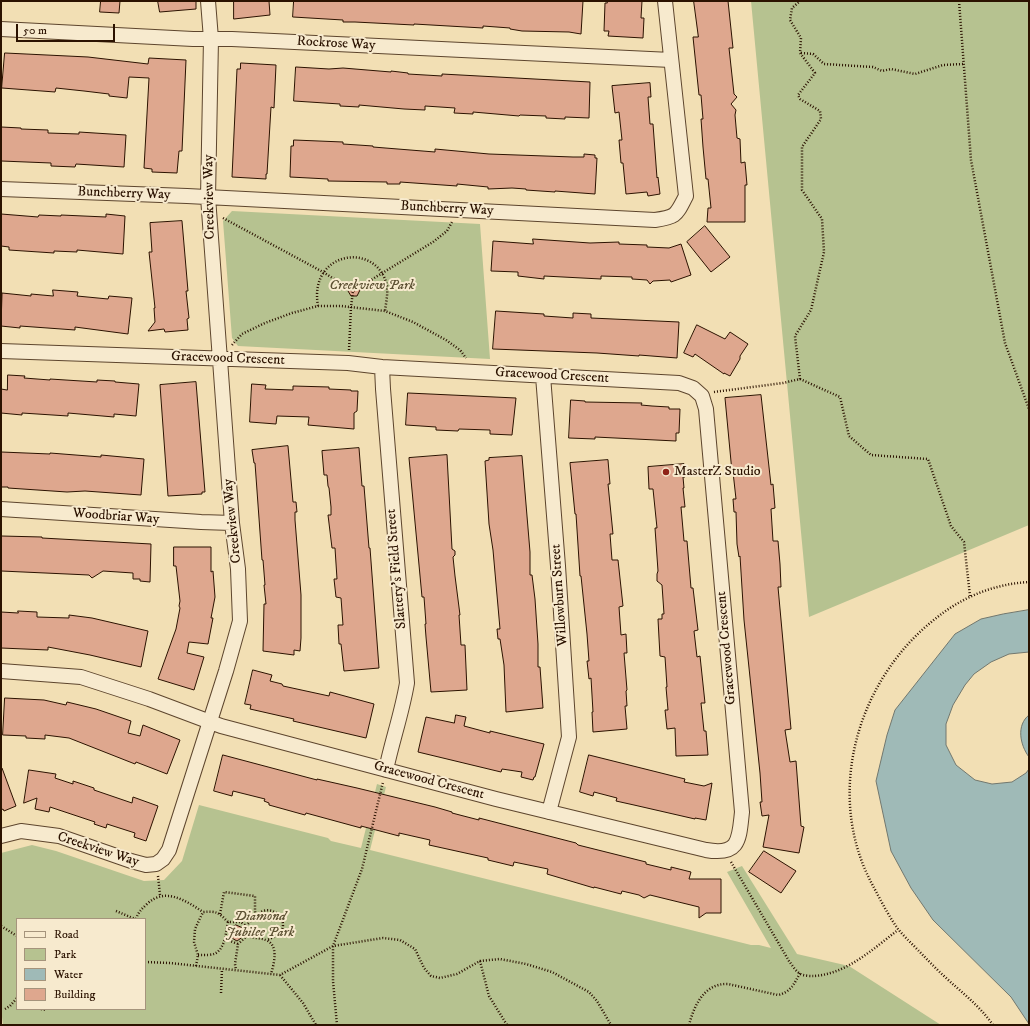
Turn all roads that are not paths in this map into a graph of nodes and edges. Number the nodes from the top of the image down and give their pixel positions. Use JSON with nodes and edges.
{"nodes":[{"id":1,"x":208,"y":1,"type":"edge"},
{"id":2,"x":665,"y":1,"type":"edge"},
{"id":3,"x":1,"y":29,"type":"edge"},
{"id":4,"x":211,"y":39,"type":"junction"},
{"id":5,"x":671,"y":60,"type":"junction"},
{"id":6,"x":1,"y":189,"type":"edge"},
{"id":7,"x":208,"y":197,"type":"junction"},
{"id":8,"x":1,"y":350,"type":"edge"},
{"id":9,"x":219,"y":358,"type":"junction"},
{"id":10,"x":382,"y":367,"type":"junction"},
{"id":11,"x":543,"y":376,"type":"junction"},
{"id":12,"x":1,"y":509,"type":"edge"},
{"id":13,"x":232,"y":523,"type":"junction"},
{"id":14,"x":1,"y":670,"type":"edge"},
{"id":15,"x":210,"y":722,"type":"junction"},
{"id":16,"x":386,"y":770,"type":"junction"},
{"id":17,"x":549,"y":812,"type":"junction"},
{"id":18,"x":1,"y":836,"type":"edge"}],
"edges":[{"from":1,"to":4,"type":"street","name":"Creekview Way"},
{"from":2,"to":5,"type":"street","name":"Bunchberry Way"},
{"from":3,"to":4,"type":"street","name":"Rockrose Way"},
{"from":4,"to":5,"type":"street","name":"Rockrose Way"},
{"from":4,"to":7,"type":"street","name":"Creekview Way"},
{"from":5,"to":7,"type":"street","name":"Bunchberry Way"},
{"from":6,"to":7,"type":"street","name":"Bunchberry Way"},
{"from":7,"to":9,"type":"street","name":"Creekview Way"},
{"from":8,"to":9,"type":"street","name":"Gracewood Crescent"},
{"from":9,"to":10,"type":"street","name":"Gracewood Crescent"},
{"from":9,"to":13,"type":"street","name":"Creekview Way"},
{"from":10,"to":11,"type":"street","name":"Gracewood Crescent"},
{"from":10,"to":16,"type":"street","name":"Slattery's Field Street"},
{"from":11,"to":17,"type":"street","name":"Willowburn Street"},
{"from":11,"to":17,"type":"street","name":"Gracewood Crescent"},
{"from":12,"to":13,"type":"street","name":"Woodbriar Way"},
{"from":13,"to":15,"type":"street","name":"Creekview Way"},
{"from":14,"to":15,"type":"street","name":"Gracewood Crescent"},
{"from":15,"to":16,"type":"street","name":"Gracewood Crescent"},
{"from":15,"to":18,"type":"street","name":"Creekview Way"},
{"from":16,"to":17,"type":"street","name":"Gracewood Crescent"}]}
